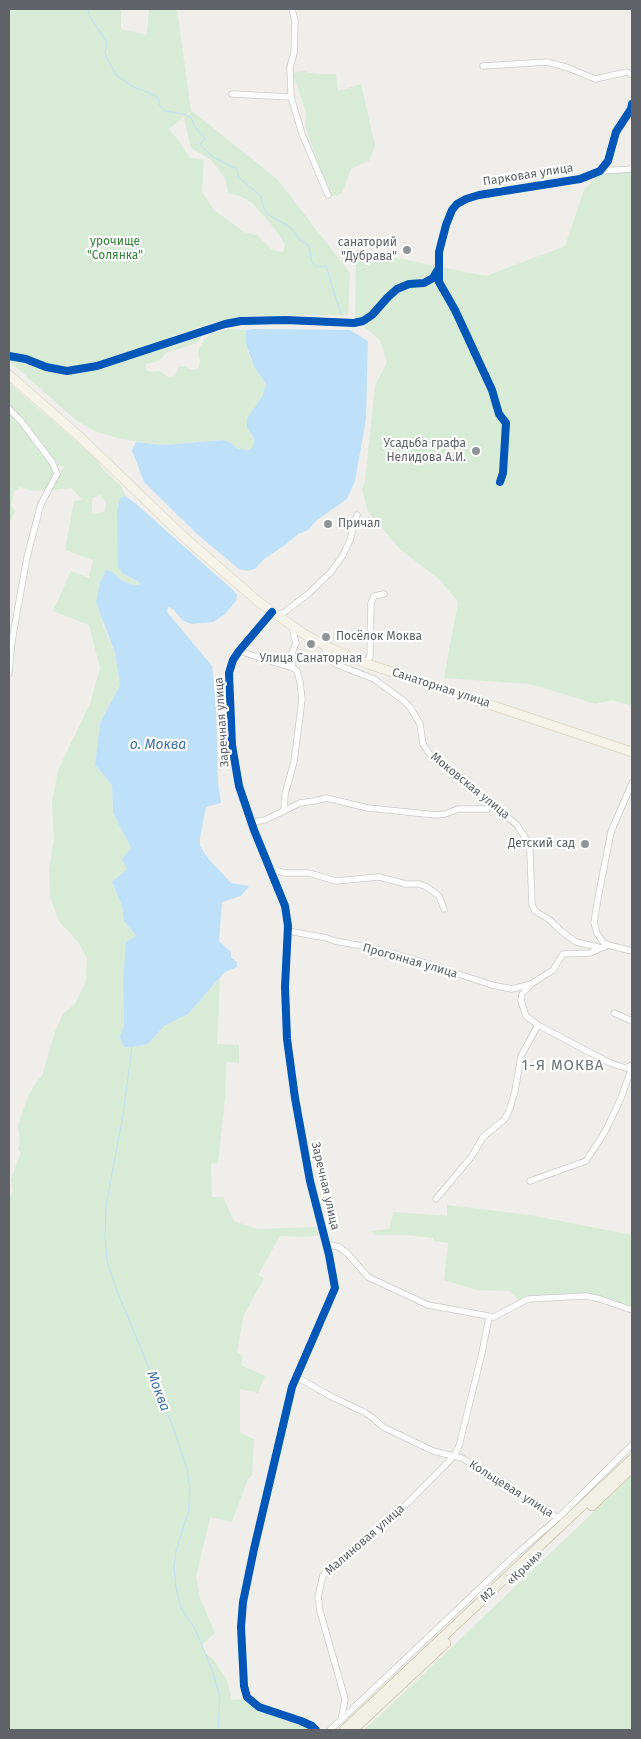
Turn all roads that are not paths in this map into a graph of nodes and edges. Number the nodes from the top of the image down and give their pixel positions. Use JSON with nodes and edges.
{"nodes":[{"id":1,"x":292,"y":9,"type":"edge"},
{"id":2,"x":483,"y":66,"type":"dead end"},
{"id":3,"x":632,"y":75,"type":"edge"},
{"id":4,"x":232,"y":94,"type":"dead end"},
{"id":5,"x":291,"y":97,"type":"junction"},
{"id":6,"x":632,"y":104,"type":"edge"},
{"id":7,"x":632,"y":169,"type":"edge"},
{"id":8,"x":600,"y":171,"type":"junction"},
{"id":9,"x":328,"y":195,"type":"dead end"},
{"id":10,"x":437,"y":271,"type":"junction"},
{"id":11,"x":9,"y":356,"type":"edge"},
{"id":12,"x":9,"y":375,"type":"edge"},
{"id":13,"x":9,"y":409,"type":"edge"},
{"id":14,"x":500,"y":482,"type":"dead end"},
{"id":15,"x":357,"y":516,"type":"dead end"},
{"id":16,"x":384,"y":594,"type":"dead end"},
{"id":17,"x":275,"y":615,"type":"junction"},
{"id":18,"x":292,"y":626,"type":"junction"},
{"id":19,"x":324,"y":644,"type":"junction"},
{"id":20,"x":239,"y":651,"type":"junction"},
{"id":21,"x":365,"y":663,"type":"junction"},
{"id":22,"x":292,"y":667,"type":"junction"},
{"id":23,"x":9,"y":673,"type":"edge"},
{"id":24,"x":632,"y":752,"type":"edge"},
{"id":25,"x":632,"y":783,"type":"edge"},
{"id":26,"x":492,"y":804,"type":"junction"},
{"id":27,"x":284,"y":811,"type":"junction"},
{"id":28,"x":252,"y":822,"type":"junction"},
{"id":29,"x":271,"y":869,"type":"junction"},
{"id":30,"x":444,"y":909,"type":"dead end"},
{"id":31,"x":288,"y":931,"type":"junction"},
{"id":32,"x":608,"y":945,"type":"junction"},
{"id":33,"x":602,"y":948,"type":"junction"},
{"id":34,"x":632,"y":951,"type":"edge"},
{"id":35,"x":531,"y":984,"type":"junction"},
{"id":36,"x":614,"y":1013,"type":"dead end"},
{"id":37,"x":632,"y":1020,"type":"edge"},
{"id":38,"x":538,"y":1026,"type":"junction"},
{"id":39,"x":632,"y":1066,"type":"edge"},
{"id":40,"x":530,"y":1181,"type":"dead end"},
{"id":41,"x":436,"y":1199,"type":"dead end"},
{"id":42,"x":326,"y":1244,"type":"junction"},
{"id":43,"x":632,"y":1310,"type":"edge"},
{"id":44,"x":490,"y":1317,"type":"junction"},
{"id":45,"x":297,"y":1377,"type":"junction"},
{"id":46,"x":632,"y":1445,"type":"edge"},
{"id":47,"x":454,"y":1456,"type":"junction"},
{"id":48,"x":632,"y":1460,"type":"edge"},
{"id":49,"x":632,"y":1468,"type":"edge"},
{"id":50,"x":558,"y":1518,"type":"junction"},
{"id":51,"x":342,"y":1726,"type":"edge"},
{"id":52,"x":316,"y":1730,"type":"edge"},
{"id":53,"x":330,"y":1730,"type":"edge"},
{"id":54,"x":353,"y":1730,"type":"edge"}],
"edges":[{"from":1,"to":5,"type":"street"},
{"from":2,"to":3,"type":"street"},
{"from":4,"to":5,"type":"street"},
{"from":5,"to":9,"type":"street"},
{"from":6,"to":8,"type":"street"},
{"from":7,"to":8,"type":"street","name":"Парковая улица"},
{"from":8,"to":10,"type":"street","name":"Парковая улица"},
{"from":10,"to":11,"type":"street"},
{"from":10,"to":14,"type":"street"},
{"from":12,"to":17,"type":"main road","name":"Санаторная улица"},
{"from":13,"to":23,"type":"street"},
{"from":15,"to":17,"type":"street"},
{"from":16,"to":21,"type":"street"},
{"from":17,"to":18,"type":"main road","name":"Санаторная улица"},
{"from":17,"to":20,"type":"street","name":"Заречная улица"},
{"from":18,"to":19,"type":"main road","name":"Санаторная улица"},
{"from":18,"to":22,"type":"street"},
{"from":19,"to":21,"type":"main road","name":"Санаторная улица"},
{"from":19,"to":26,"type":"street","name":"Моковская улица"},
{"from":20,"to":22,"type":"street"},
{"from":20,"to":28,"type":"street","name":"Заречная улица"},
{"from":21,"to":24,"type":"main road","name":"Санаторная улица"},
{"from":22,"to":27,"type":"street"},
{"from":25,"to":32,"type":"street"},
{"from":26,"to":27,"type":"street"},
{"from":26,"to":33,"type":"street","name":"Моковская улица"},
{"from":27,"to":28,"type":"street"},
{"from":28,"to":29,"type":"street","name":"Заречная улица"},
{"from":29,"to":30,"type":"street"},
{"from":29,"to":31,"type":"street","name":"Заречная улица"},
{"from":31,"to":35,"type":"street","name":"Прогонная улица"},
{"from":31,"to":42,"type":"street","name":"Заречная улица"},
{"from":32,"to":33,"type":"street"},
{"from":32,"to":34,"type":"street"},
{"from":33,"to":35,"type":"street"},
{"from":35,"to":38,"type":"street"},
{"from":36,"to":37,"type":"street"},
{"from":38,"to":39,"type":"street"},
{"from":38,"to":41,"type":"street"},
{"from":39,"to":40,"type":"street"},
{"from":42,"to":44,"type":"street"},
{"from":42,"to":45,"type":"street","name":"Заречная улица"},
{"from":43,"to":44,"type":"street"},
{"from":44,"to":47,"type":"street","name":"Малиновая улица"},
{"from":45,"to":47,"type":"street","name":"Кольцевая улица"},
{"from":45,"to":52,"type":"street","name":"Заречная улица"},
{"from":46,"to":50,"type":"street"},
{"from":47,"to":50,"type":"street","name":"Кольцевая улица"},
{"from":47,"to":51,"type":"street","name":"Малиновая улица"},
{"from":48,"to":51,"type":"highway","name":"М2"},
{"from":49,"to":54,"type":"highway","name":"«Крым»"},
{"from":50,"to":51,"type":"street","name":"Кольцевая улица"},
{"from":51,"to":53,"type":"street","name":"Кольцевая улица"}]}
